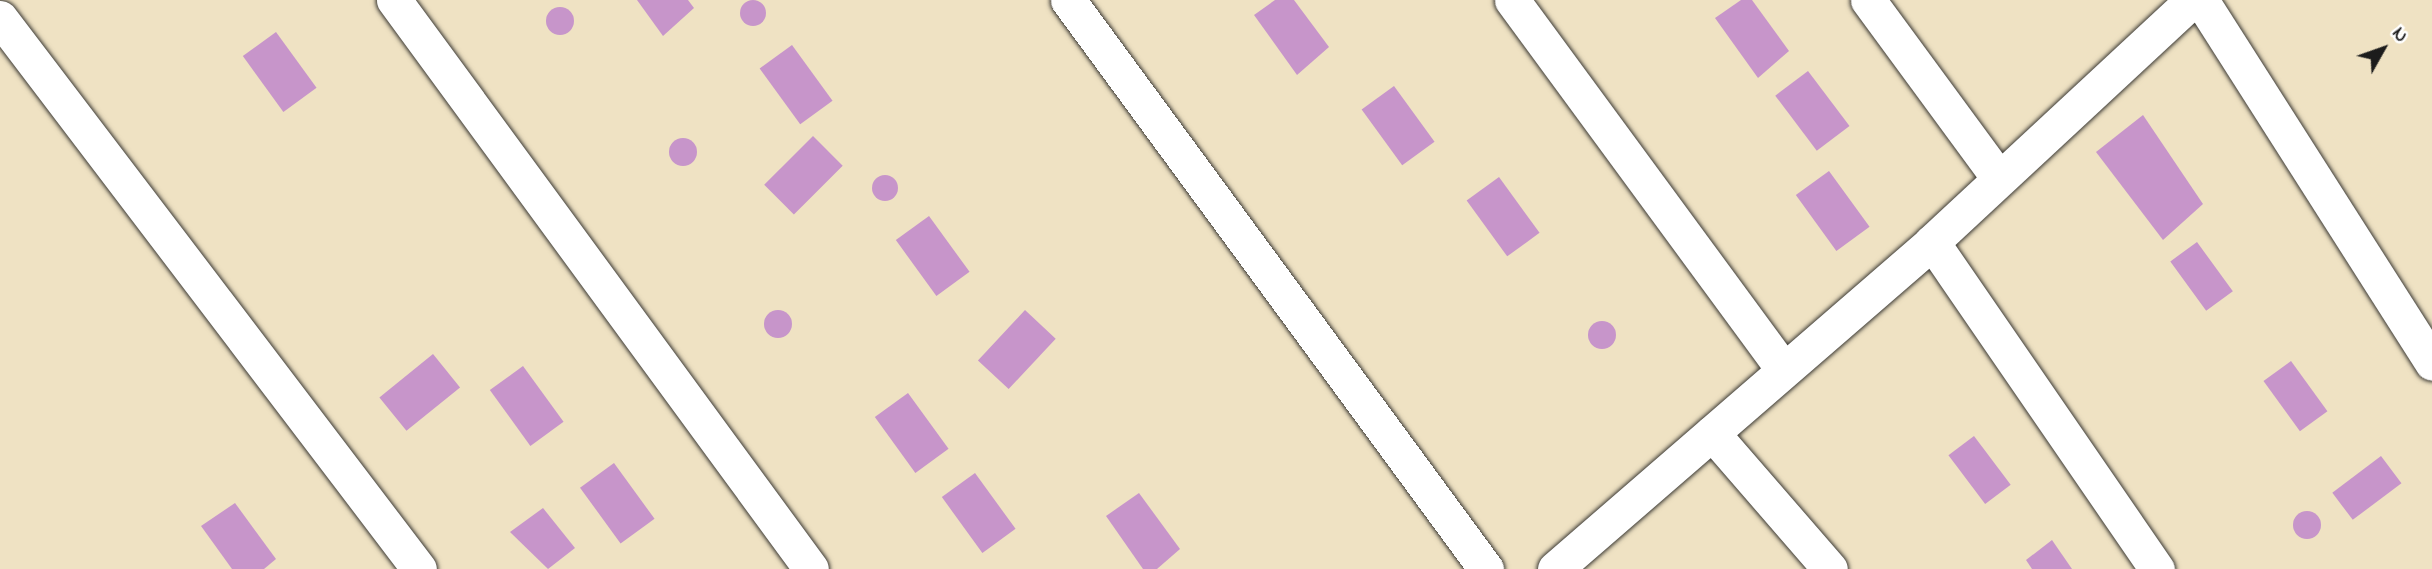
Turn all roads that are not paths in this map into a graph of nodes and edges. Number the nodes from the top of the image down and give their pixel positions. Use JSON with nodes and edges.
{"nodes":[{"id":1,"x":394,"y":0,"type":"edge"},
{"id":2,"x":1068,"y":0,"type":"edge"},
{"id":3,"x":1512,"y":0,"type":"edge"},
{"id":4,"x":1868,"y":0,"type":"edge"},
{"id":5,"x":2192,"y":0,"type":"edge"},
{"id":6,"x":2202,"y":0,"type":"edge"},
{"id":7,"x":0,"y":18,"type":"edge"},
{"id":8,"x":1998,"y":177,"type":"junction"},
{"id":9,"x":1932,"y":242,"type":"junction"},
{"id":10,"x":2432,"y":362,"type":"edge"},
{"id":11,"x":1782,"y":368,"type":"junction"},
{"id":12,"x":1712,"y":433,"type":"junction"},
{"id":13,"x":419,"y":569,"type":"edge"},
{"id":14,"x":811,"y":569,"type":"edge"},
{"id":15,"x":1486,"y":569,"type":"edge"},
{"id":16,"x":1555,"y":569,"type":"edge"},
{"id":17,"x":1830,"y":569,"type":"edge"},
{"id":18,"x":2157,"y":569,"type":"edge"}],
"edges":[{"from":1,"to":14,"type":"street"},
{"from":2,"to":15,"type":"street"},
{"from":3,"to":11,"type":"street"},
{"from":4,"to":8,"type":"street"},
{"from":5,"to":8,"type":"street"},
{"from":6,"to":10,"type":"street"},
{"from":7,"to":13,"type":"street"},
{"from":8,"to":9,"type":"street"},
{"from":9,"to":11,"type":"street"},
{"from":9,"to":18,"type":"street"},
{"from":11,"to":12,"type":"street"},
{"from":12,"to":16,"type":"street"},
{"from":12,"to":17,"type":"street"}]}
